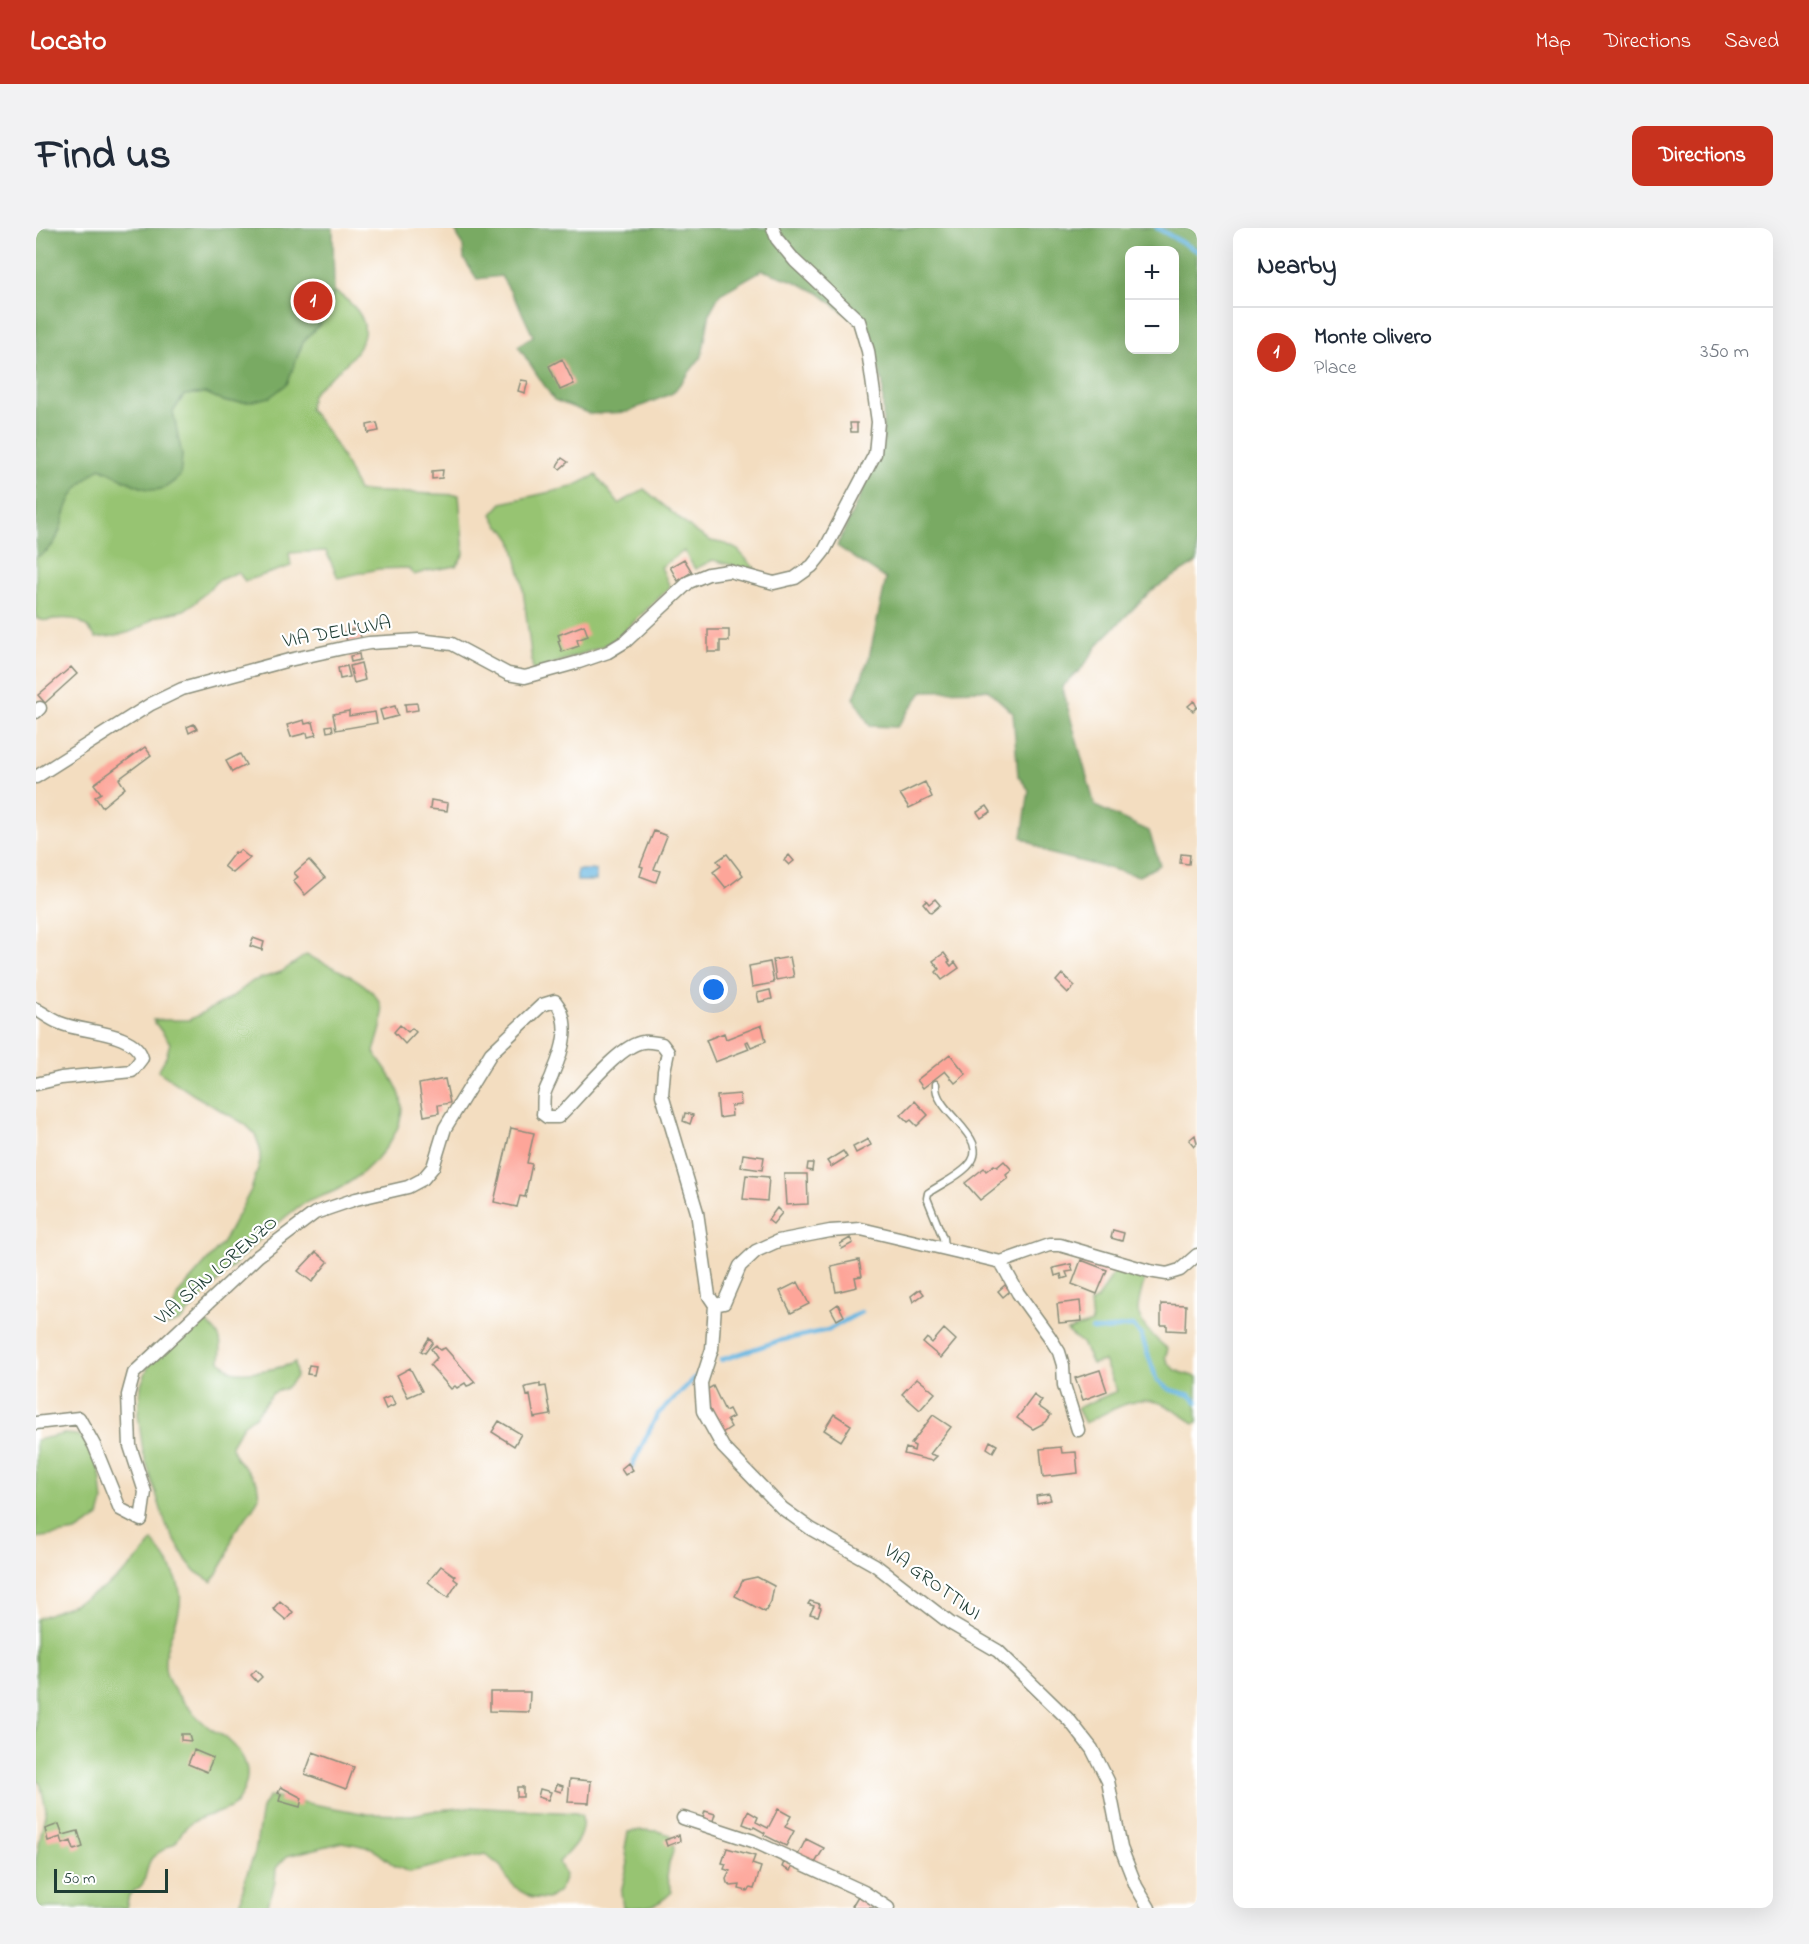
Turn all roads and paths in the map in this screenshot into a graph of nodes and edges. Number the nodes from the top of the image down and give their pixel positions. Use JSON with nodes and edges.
{"nodes":[{"id":1,"x":773,"y":228,"type":"edge"},
{"id":2,"x":36,"y":777,"type":"edge"},
{"id":3,"x":36,"y":1009,"type":"edge"},
{"id":4,"x":36,"y":1084,"type":"edge"},
{"id":5,"x":936,"y":1084,"type":"dead end"},
{"id":6,"x":944,"y":1248,"type":"junction"},
{"id":7,"x":1197,"y":1255,"type":"edge"},
{"id":8,"x":1001,"y":1262,"type":"junction"},
{"id":9,"x":715,"y":1305,"type":"junction"},
{"id":10,"x":36,"y":1423,"type":"edge"},
{"id":11,"x":1078,"y":1430,"type":"dead end"},
{"id":12,"x":683,"y":1818,"type":"dead end"},
{"id":13,"x":888,"y":1908,"type":"edge"},
{"id":14,"x":1149,"y":1908,"type":"edge"}],
"edges":[{"from":1,"to":2,"type":"street","name":"VIA DELL'UVA"},
{"from":3,"to":4,"type":"street"},
{"from":5,"to":6,"type":"lane"},
{"from":6,"to":8,"type":"street"},
{"from":6,"to":9,"type":"street"},
{"from":7,"to":8,"type":"street"},
{"from":8,"to":11,"type":"street"},
{"from":9,"to":10,"type":"street","name":"VIA SAN LORENZO"},
{"from":9,"to":14,"type":"street","name":"VIA GROTTINI"},
{"from":12,"to":13,"type":"street"}]}
